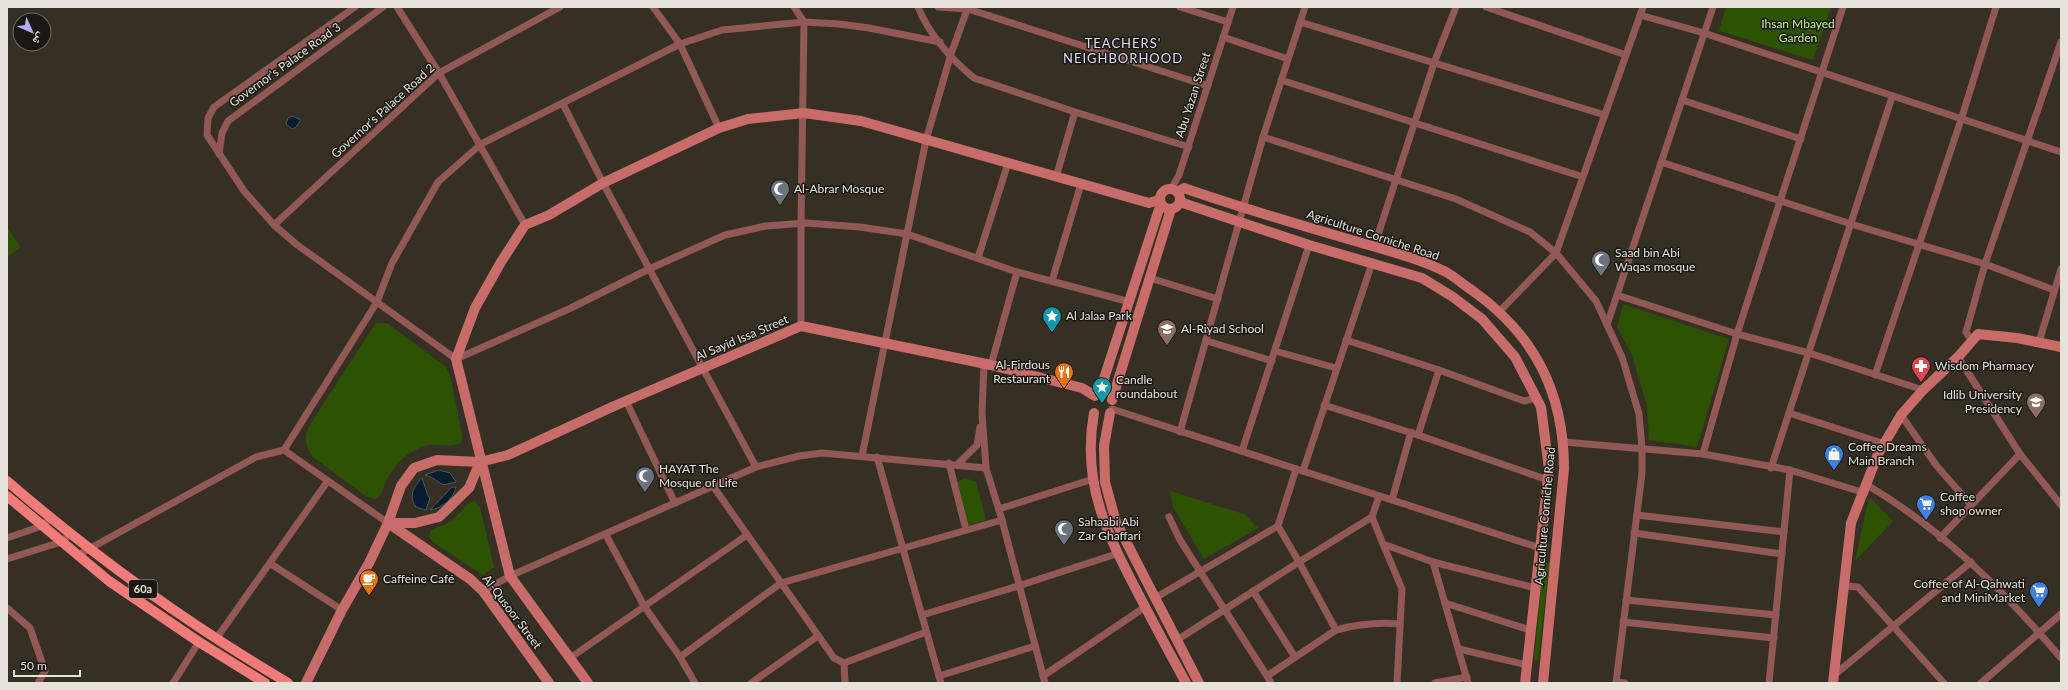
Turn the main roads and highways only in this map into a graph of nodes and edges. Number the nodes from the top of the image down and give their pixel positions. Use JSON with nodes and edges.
{"nodes":[{"id":1,"x":7,"y":481,"type":"edge"},
{"id":2,"x":7,"y":496,"type":"edge"},
{"id":3,"x":265,"y":683,"type":"edge"},
{"id":4,"x":288,"y":683,"type":"edge"}],
"edges":[{"from":1,"to":4,"type":"main road","number":"60a"},
{"from":2,"to":3,"type":"main road","number":"60a"}]}
